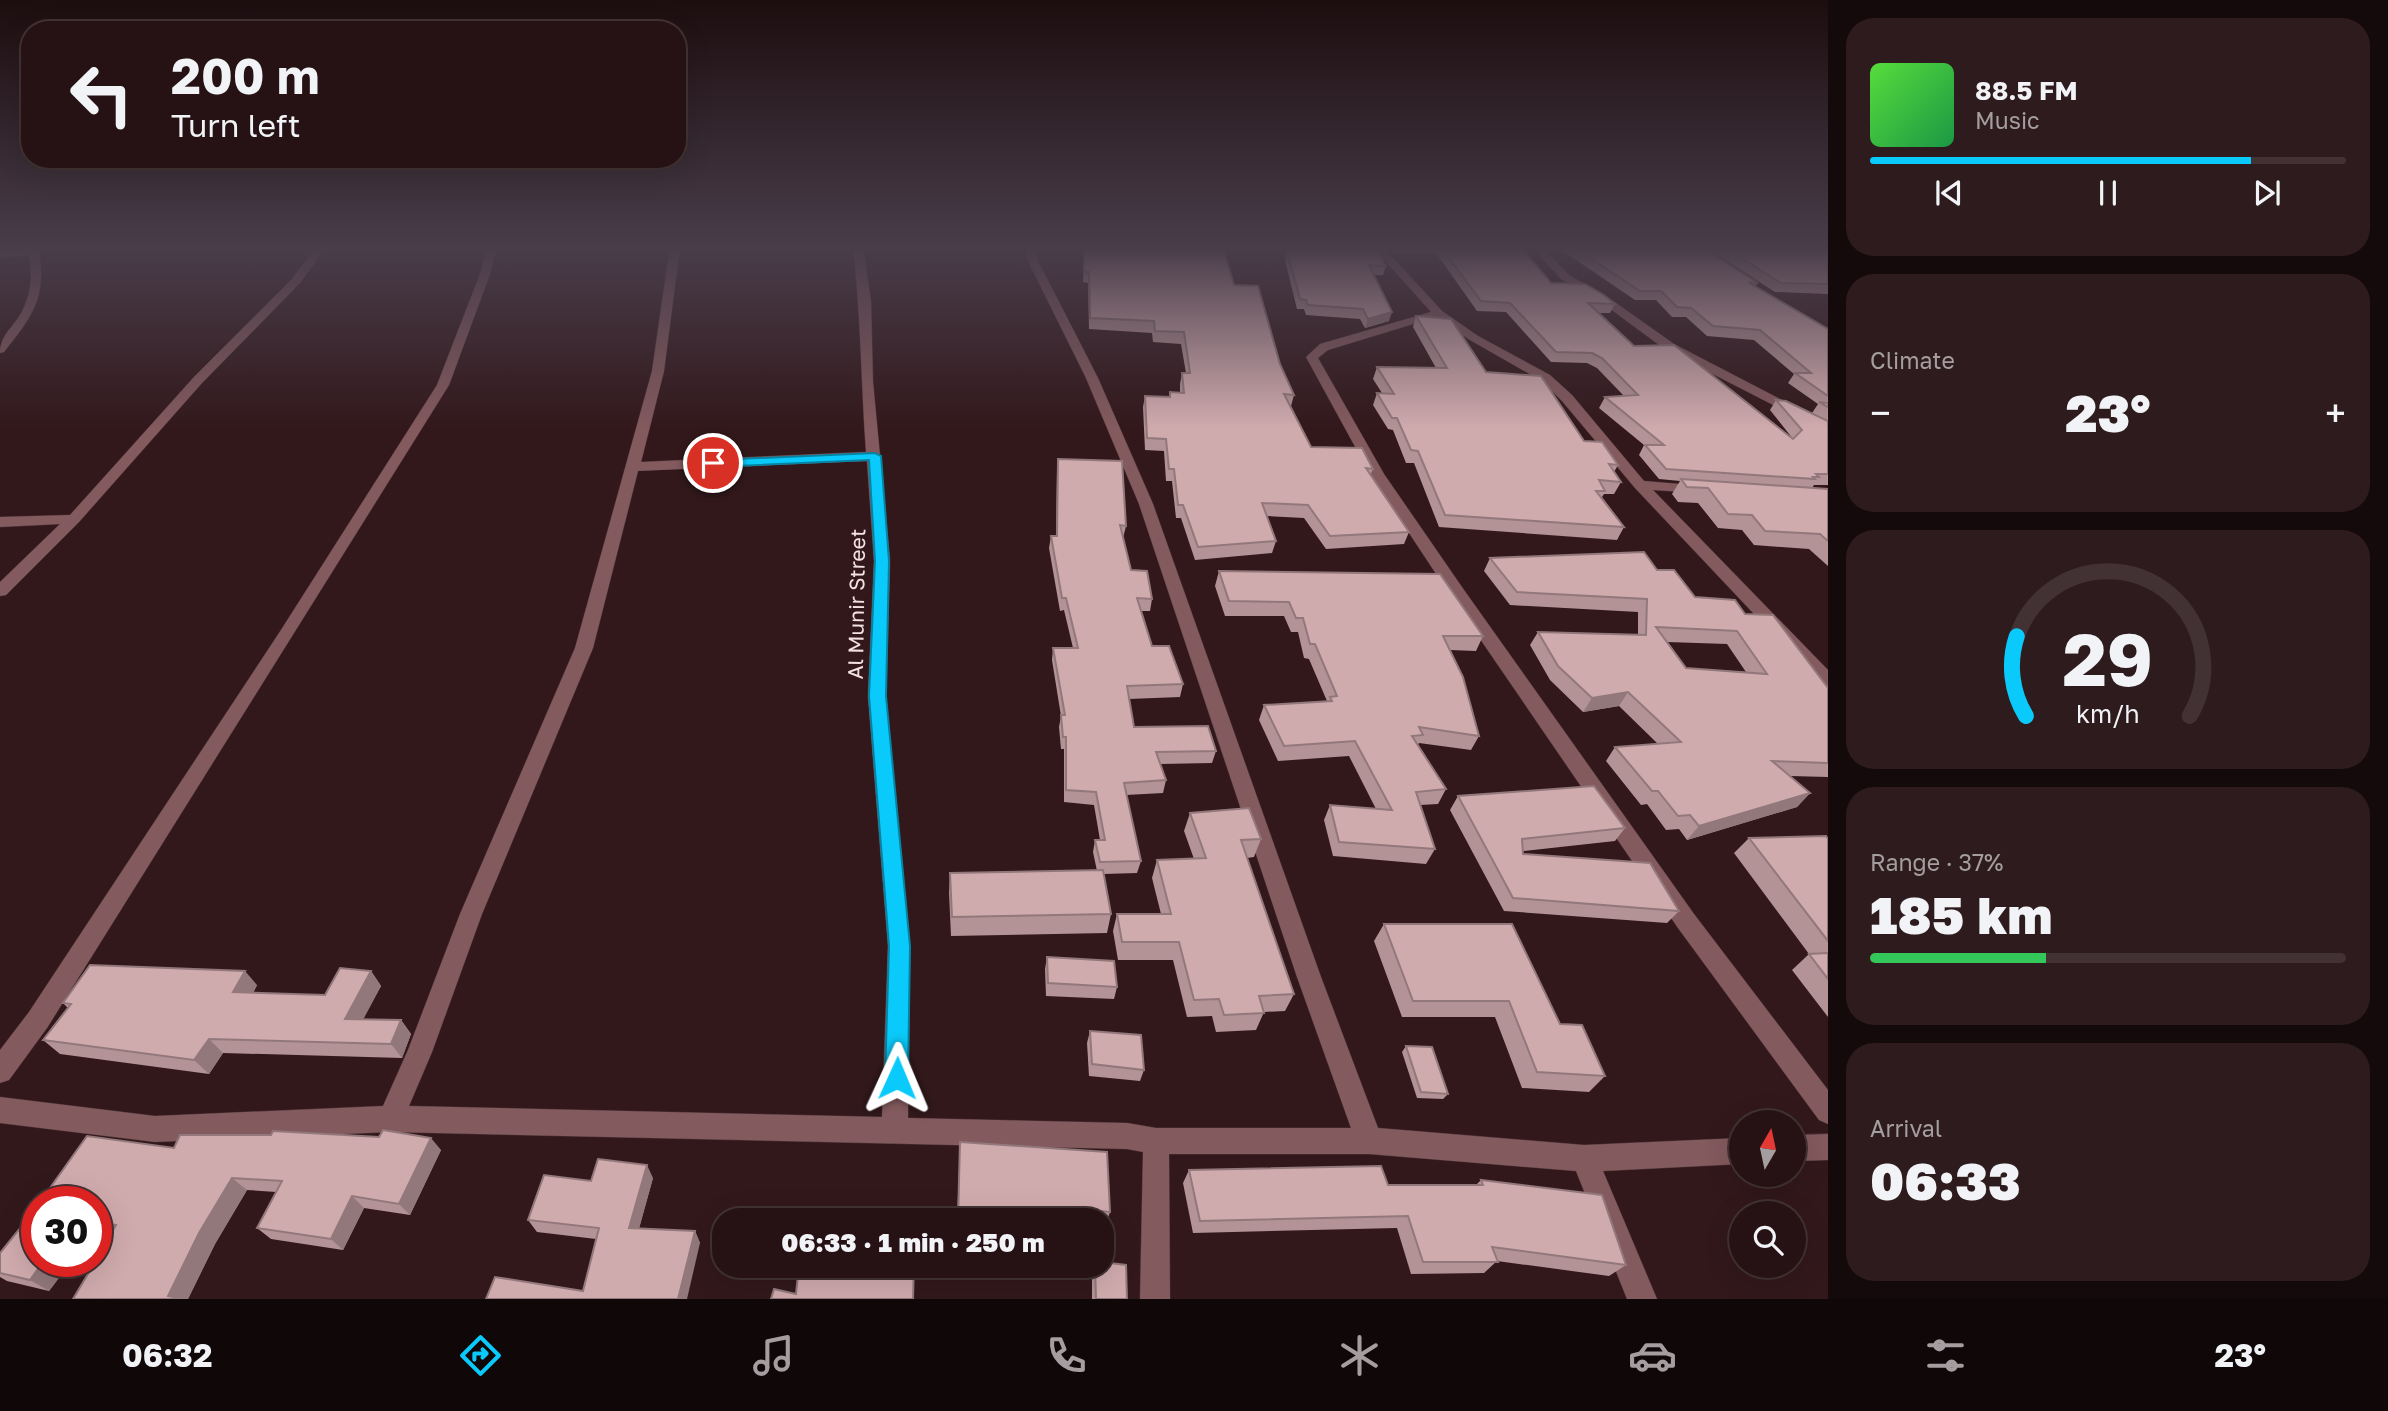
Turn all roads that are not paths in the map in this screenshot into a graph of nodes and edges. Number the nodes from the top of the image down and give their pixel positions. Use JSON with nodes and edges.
{"nodes":[{"id":1,"x":31,"y":308,"type":"edge"},
{"id":2,"x":270,"y":308,"type":"edge"},
{"id":3,"x":472,"y":308,"type":"edge"},
{"id":4,"x":667,"y":308,"type":"edge"},
{"id":5,"x":865,"y":308,"type":"edge"},
{"id":6,"x":1057,"y":308,"type":"edge"},
{"id":7,"x":1433,"y":308,"type":"edge"},
{"id":8,"x":1614,"y":308,"type":"edge"},
{"id":9,"x":1438,"y":313,"type":"junction"},
{"id":10,"x":0,"y":349,"type":"edge"},
{"id":11,"x":1828,"y":429,"type":"edge"},
{"id":12,"x":875,"y":456,"type":"junction"},
{"id":13,"x":632,"y":467,"type":"junction"},
{"id":14,"x":1640,"y":485,"type":"junction"},
{"id":15,"x":1721,"y":491,"type":"edge"},
{"id":16,"x":74,"y":519,"type":"junction"},
{"id":17,"x":0,"y":522,"type":"edge"},
{"id":18,"x":0,"y":591,"type":"edge"},
{"id":19,"x":1828,"y":681,"type":"edge"},
{"id":20,"x":0,"y":1071,"type":"edge"},
{"id":21,"x":0,"y":1110,"type":"edge"},
{"id":22,"x":1828,"y":1111,"type":"edge"},
{"id":23,"x":391,"y":1119,"type":"junction"},
{"id":24,"x":895,"y":1130,"type":"junction"},
{"id":25,"x":1156,"y":1141,"type":"junction"},
{"id":26,"x":1369,"y":1141,"type":"junction"},
{"id":27,"x":1828,"y":1147,"type":"edge"},
{"id":28,"x":1806,"y":1148,"type":"edge"},
{"id":29,"x":1729,"y":1152,"type":"edge"},
{"id":30,"x":1584,"y":1158,"type":"junction"},
{"id":31,"x":1155,"y":1299,"type":"edge"},
{"id":32,"x":1643,"y":1299,"type":"edge"}],
"edges":[{"from":1,"to":10,"type":"street"},
{"from":2,"to":16,"type":"street"},
{"from":3,"to":20,"type":"street"},
{"from":4,"to":13,"type":"street"},
{"from":5,"to":12,"type":"street","name":"Al Munir Street"},
{"from":6,"to":26,"type":"street"},
{"from":7,"to":9,"type":"street"},
{"from":8,"to":11,"type":"street"},
{"from":9,"to":14,"type":"street"},
{"from":9,"to":22,"type":"street"},
{"from":12,"to":13,"type":"street"},
{"from":12,"to":24,"type":"street","name":"Al Munir Street"},
{"from":13,"to":23,"type":"street"},
{"from":14,"to":15,"type":"street"},
{"from":14,"to":19,"type":"street"},
{"from":16,"to":17,"type":"street"},
{"from":16,"to":18,"type":"street"},
{"from":21,"to":23,"type":"street"},
{"from":23,"to":24,"type":"street"},
{"from":24,"to":25,"type":"street"},
{"from":25,"to":26,"type":"street"},
{"from":25,"to":31,"type":"street"},
{"from":26,"to":30,"type":"street"},
{"from":27,"to":28,"type":"street"},
{"from":29,"to":30,"type":"street"},
{"from":30,"to":32,"type":"street"}]}
